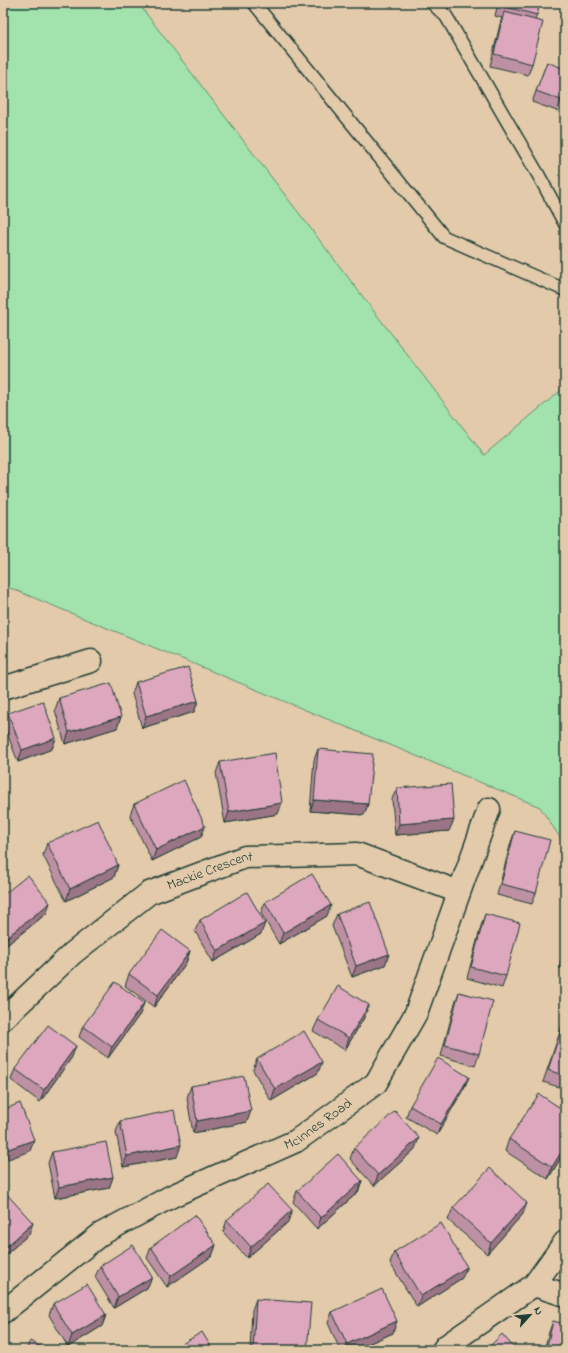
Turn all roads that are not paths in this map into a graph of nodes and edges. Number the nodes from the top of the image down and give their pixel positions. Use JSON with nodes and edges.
{"nodes":[{"id":1,"x":254,"y":3,"type":"edge"},
{"id":2,"x":432,"y":3,"type":"edge"},
{"id":3,"x":565,"y":224,"type":"edge"},
{"id":4,"x":565,"y":290,"type":"edge"},
{"id":5,"x":91,"y":661,"type":"dead end"},
{"id":6,"x":3,"y":688,"type":"edge"},
{"id":7,"x":489,"y":808,"type":"dead end"},
{"id":8,"x":459,"y":892,"type":"junction"},
{"id":9,"x":3,"y":1019,"type":"edge"},
{"id":10,"x":565,"y":1242,"type":"edge"},
{"id":11,"x":534,"y":1285,"type":"junction"},
{"id":12,"x":565,"y":1295,"type":"edge"},
{"id":13,"x":3,"y":1312,"type":"edge"},
{"id":14,"x":443,"y":1350,"type":"edge"}],
"edges":[{"from":1,"to":4,"type":"lane"},
{"from":2,"to":3,"type":"lane"},
{"from":5,"to":6,"type":"street"},
{"from":7,"to":8,"type":"street","name":"McInnes Road"},
{"from":8,"to":9,"type":"street","name":"Mackie Crescent"},
{"from":8,"to":13,"type":"street","name":"McInnes Road"},
{"from":10,"to":11,"type":"street"},
{"from":11,"to":12,"type":"street"},
{"from":11,"to":14,"type":"street"}]}
